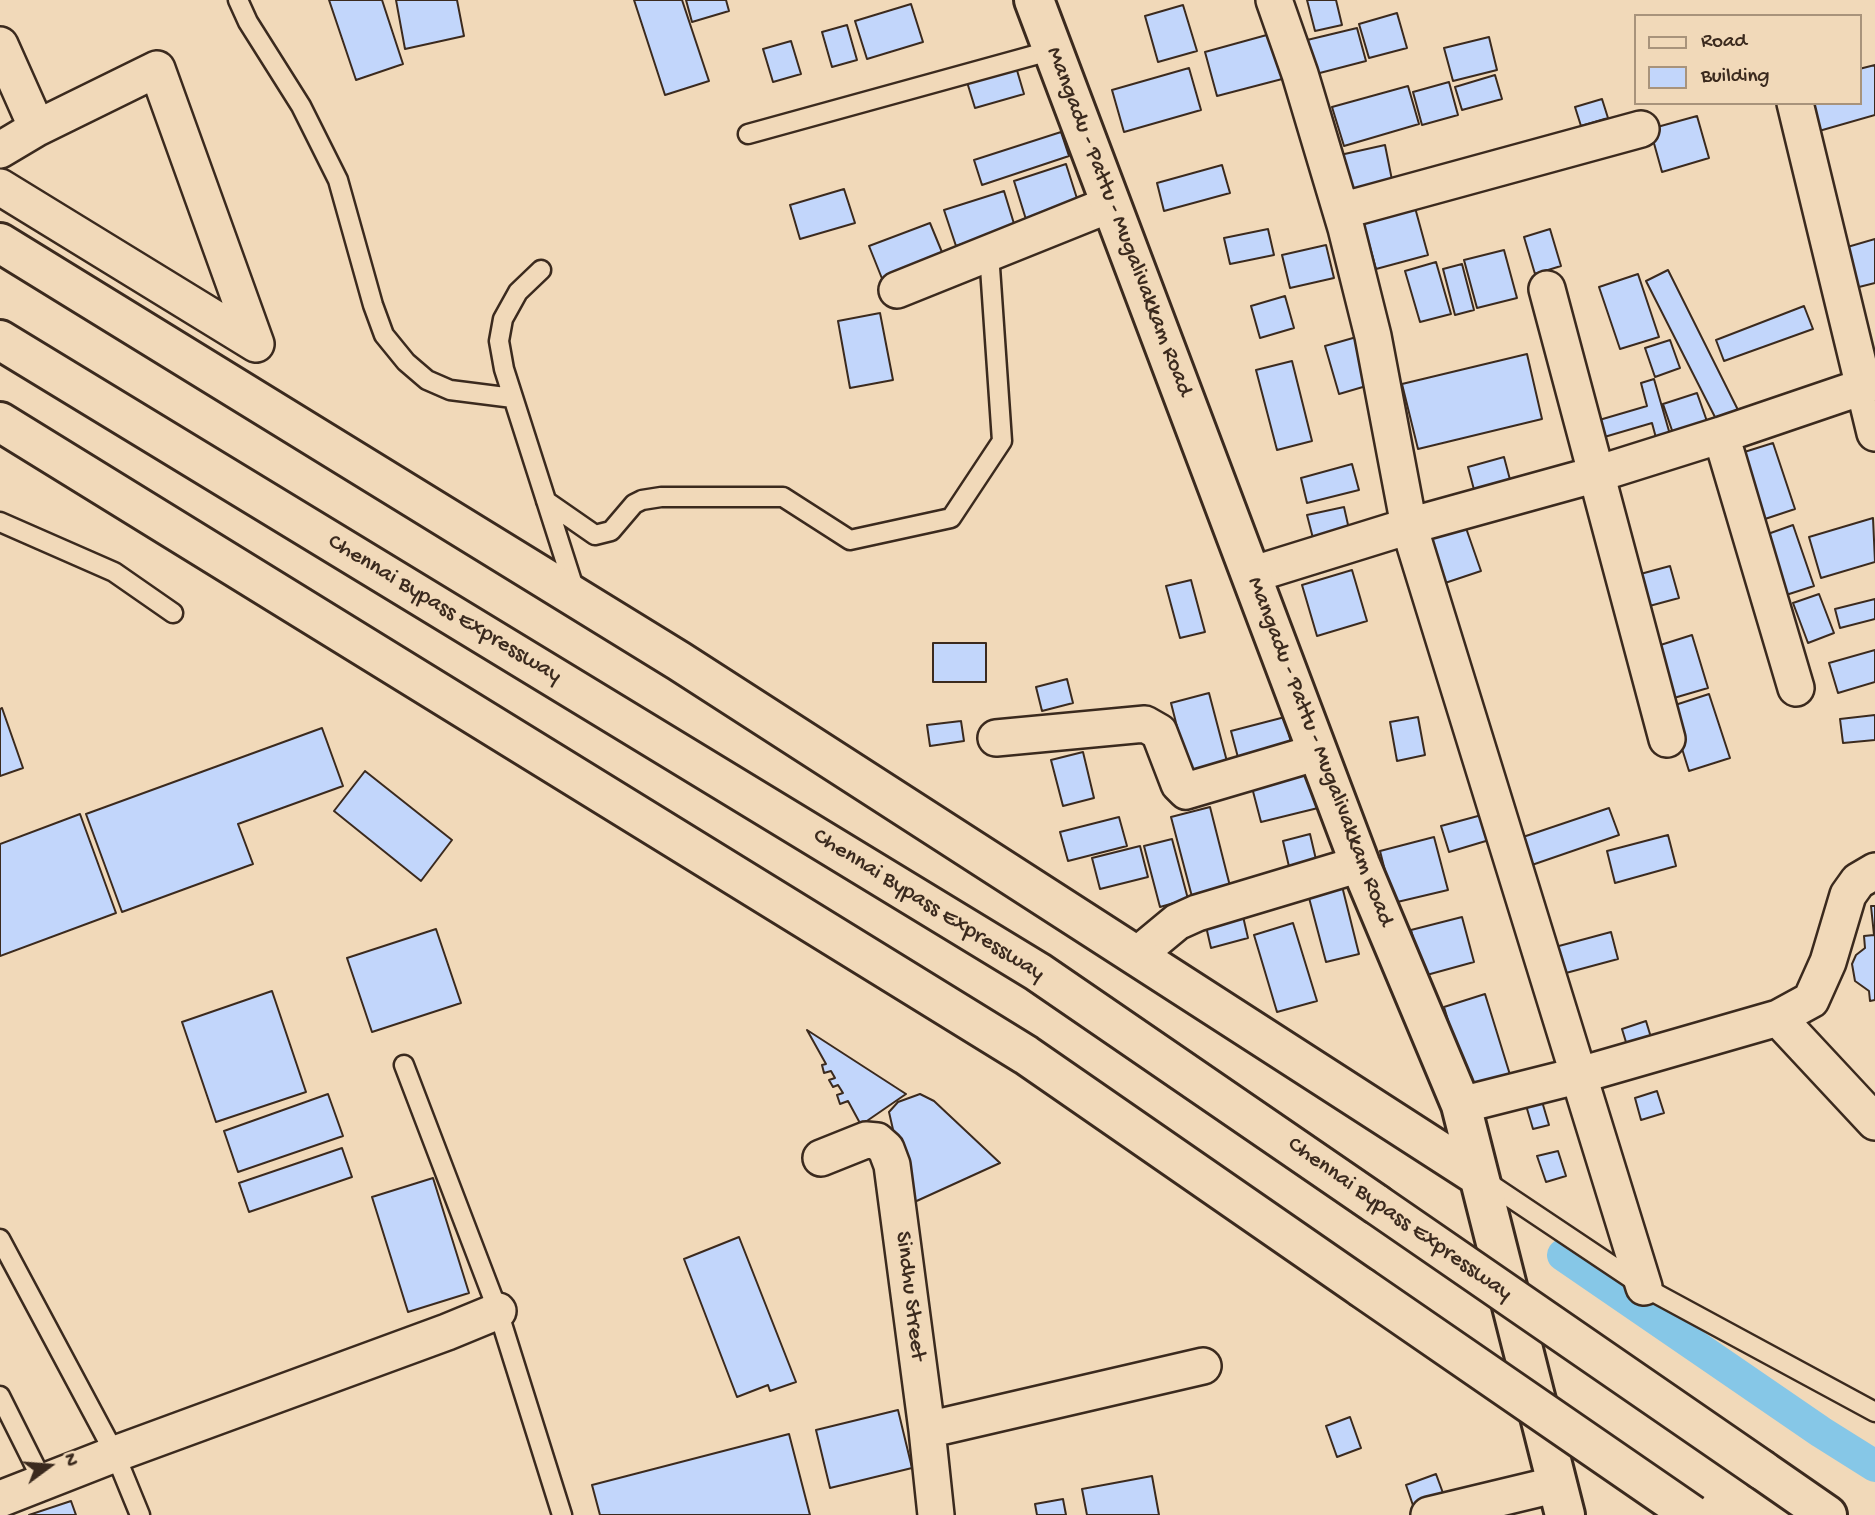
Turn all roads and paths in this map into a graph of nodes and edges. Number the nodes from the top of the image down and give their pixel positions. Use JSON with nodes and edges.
{"nodes":[{"id":1,"x":238,"y":0,"type":"edge"},
{"id":2,"x":1034,"y":0,"type":"edge"},
{"id":3,"x":1274,"y":0,"type":"edge"},
{"id":4,"x":0,"y":45,"type":"edge"},
{"id":5,"x":1053,"y":50,"type":"junction"},
{"id":6,"x":1796,"y":105,"type":"edge"},
{"id":7,"x":37,"y":128,"type":"junction"},
{"id":8,"x":1641,"y":128,"type":"dead end"},
{"id":9,"x":748,"y":134,"type":"dead end"},
{"id":10,"x":0,"y":150,"type":"edge"},
{"id":11,"x":0,"y":187,"type":"edge"},
{"id":12,"x":1111,"y":204,"type":"junction"},
{"id":13,"x":1341,"y":211,"type":"junction"},
{"id":14,"x":0,"y":243,"type":"edge"},
{"id":15,"x":989,"y":253,"type":"junction"},
{"id":16,"x":541,"y":270,"type":"dead end"},
{"id":17,"x":1547,"y":289,"type":"dead end"},
{"id":18,"x":897,"y":290,"type":"dead end"},
{"id":19,"x":0,"y":340,"type":"edge"},
{"id":20,"x":1864,"y":386,"type":"junction"},
{"id":21,"x":513,"y":398,"type":"junction"},
{"id":22,"x":0,"y":422,"type":"edge"},
{"id":23,"x":1875,"y":433,"type":"edge"},
{"id":24,"x":1721,"y":435,"type":"junction"},
{"id":25,"x":1597,"y":474,"type":"junction"},
{"id":26,"x":546,"y":500,"type":"junction"},
{"id":27,"x":0,"y":522,"type":"edge"},
{"id":28,"x":1409,"y":526,"type":"junction"},
{"id":29,"x":1251,"y":575,"type":"junction"},
{"id":30,"x":578,"y":599,"type":"junction"},
{"id":31,"x":173,"y":612,"type":"dead end"},
{"id":32,"x":1796,"y":688,"type":"dead end"},
{"id":33,"x":996,"y":738,"type":"dead end"},
{"id":34,"x":1667,"y":739,"type":"dead end"},
{"id":35,"x":1318,"y":752,"type":"junction"},
{"id":36,"x":1360,"y":864,"type":"junction"},
{"id":37,"x":1875,"y":871,"type":"edge"},
{"id":38,"x":1136,"y":956,"type":"junction"},
{"id":39,"x":1778,"y":1018,"type":"junction"},
{"id":40,"x":404,"y":1065,"type":"dead end"},
{"id":41,"x":1580,"y":1075,"type":"junction"},
{"id":42,"x":1461,"y":1105,"type":"junction"},
{"id":43,"x":1875,"y":1122,"type":"edge"},
{"id":44,"x":821,"y":1158,"type":"dead end"},
{"id":45,"x":1478,"y":1176,"type":"junction"},
{"id":46,"x":0,"y":1239,"type":"edge"},
{"id":47,"x":1644,"y":1287,"type":"junction"},
{"id":48,"x":498,"y":1311,"type":"junction"},
{"id":49,"x":1203,"y":1366,"type":"dead end"},
{"id":50,"x":0,"y":1396,"type":"edge"},
{"id":51,"x":1875,"y":1412,"type":"edge"},
{"id":52,"x":927,"y":1430,"type":"junction"},
{"id":53,"x":115,"y":1454,"type":"junction"},
{"id":54,"x":43,"y":1482,"type":"junction"},
{"id":55,"x":0,"y":1499,"type":"edge"},
{"id":56,"x":1562,"y":1500,"type":"edge"},
{"id":57,"x":140,"y":1515,"type":"edge"},
{"id":58,"x":562,"y":1515,"type":"edge"},
{"id":59,"x":936,"y":1515,"type":"edge"},
{"id":60,"x":1429,"y":1515,"type":"edge"},
{"id":61,"x":1692,"y":1515,"type":"edge"},
{"id":62,"x":1827,"y":1515,"type":"edge"}],
"edges":[{"from":1,"to":21,"type":"lane"},
{"from":2,"to":5,"type":"main road","name":"Mangadu - Pattu - Mugalivakkam Road"},
{"from":3,"to":13,"type":"street"},
{"from":4,"to":7,"type":"street"},
{"from":5,"to":9,"type":"lane"},
{"from":5,"to":12,"type":"main road","name":"Mangadu - Pattu - Mugalivakkam Road"},
{"from":6,"to":20,"type":"street"},
{"from":7,"to":10,"type":"street"},
{"from":7,"to":11,"type":"street"},
{"from":8,"to":13,"type":"street"},
{"from":12,"to":15,"type":"street"},
{"from":12,"to":29,"type":"main road","name":"Mangadu - Pattu - Mugalivakkam Road"},
{"from":13,"to":28,"type":"street"},
{"from":14,"to":30,"type":"main road"},
{"from":15,"to":18,"type":"street"},
{"from":15,"to":26,"type":"lane"},
{"from":16,"to":21,"type":"lane"},
{"from":17,"to":25,"type":"street"},
{"from":19,"to":62,"type":"main road","name":"Chennai Bypass Expressway","bridge":true},
{"from":20,"to":23,"type":"street"},
{"from":20,"to":24,"type":"street"},
{"from":21,"to":26,"type":"lane"},
{"from":22,"to":61,"type":"main road","bridge":true},
{"from":24,"to":25,"type":"street"},
{"from":24,"to":32,"type":"street"},
{"from":25,"to":28,"type":"street"},
{"from":25,"to":34,"type":"street"},
{"from":26,"to":30,"type":"lane"},
{"from":27,"to":31,"type":"lane"},
{"from":28,"to":29,"type":"street"},
{"from":28,"to":41,"type":"street"},
{"from":29,"to":35,"type":"main road","name":"Mangadu - Pattu - Mugalivakkam Road"},
{"from":30,"to":38,"type":"main road"},
{"from":33,"to":35,"type":"street"},
{"from":35,"to":36,"type":"main road","name":"Mangadu - Pattu - Mugalivakkam Road"},
{"from":36,"to":38,"type":"street"},
{"from":36,"to":42,"type":"main road","name":"Mangadu - Pattu - Mugalivakkam Road"},
{"from":37,"to":39,"type":"street"},
{"from":38,"to":45,"type":"main road"},
{"from":39,"to":41,"type":"street"},
{"from":39,"to":43,"type":"street"},
{"from":40,"to":48,"type":"lane"},
{"from":41,"to":42,"type":"street"},
{"from":41,"to":47,"type":"street"},
{"from":42,"to":45,"type":"main road","name":"Mangadu - Pattu - Mugalivakkam Road"},
{"from":44,"to":52,"type":"street","name":"Sindhu Street"},
{"from":45,"to":47,"type":"lane"},
{"from":45,"to":56,"type":"main road","name":"Mangadu - Pattu - Mugalivakkam Road"},
{"from":46,"to":53,"type":"lane"},
{"from":47,"to":51,"type":"lane"},
{"from":48,"to":53,"type":"street"},
{"from":48,"to":58,"type":"lane"},
{"from":49,"to":52,"type":"street"},
{"from":50,"to":54,"type":"lane"},
{"from":52,"to":59,"type":"street","name":"Sindhu Street"},
{"from":53,"to":54,"type":"street"},
{"from":53,"to":57,"type":"lane"},
{"from":54,"to":55,"type":"street"},
{"from":56,"to":60,"type":"street"}]}
